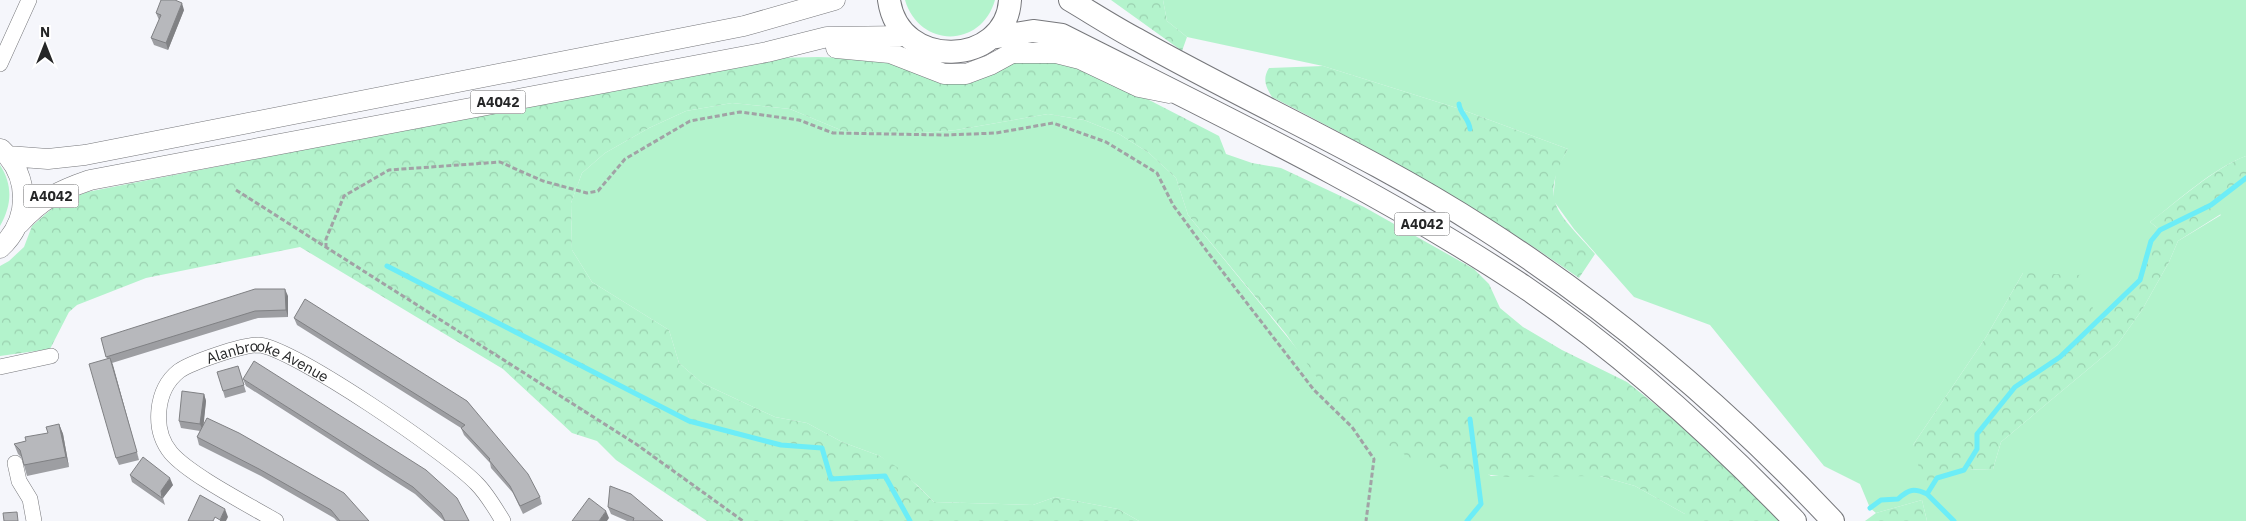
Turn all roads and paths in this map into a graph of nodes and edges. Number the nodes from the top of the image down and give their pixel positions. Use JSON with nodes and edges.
{"nodes":[{"id":1,"x":29,"y":0,"type":"edge"},
{"id":2,"x":813,"y":0,"type":"edge"},
{"id":3,"x":835,"y":0,"type":"edge"},
{"id":4,"x":889,"y":0,"type":"edge"},
{"id":5,"x":1010,"y":0,"type":"edge"},
{"id":6,"x":1070,"y":0,"type":"edge"},
{"id":7,"x":1084,"y":0,"type":"edge"},
{"id":8,"x":795,"y":12,"type":"junction"},
{"id":9,"x":1110,"y":24,"type":"junction"},
{"id":10,"x":907,"y":36,"type":"junction"},
{"id":11,"x":991,"y":38,"type":"junction"},
{"id":12,"x":767,"y":52,"type":"junction"},
{"id":13,"x":0,"y":64,"type":"edge"},
{"id":14,"x":1180,"y":95,"type":"junction"},
{"id":15,"x":4,"y":152,"type":"edge"},
{"id":16,"x":236,"y":190,"type":"dead end"},
{"id":17,"x":19,"y":224,"type":"junction"},
{"id":18,"x":0,"y":248,"type":"edge"},
{"id":19,"x":326,"y":248,"type":"junction"},
{"id":20,"x":52,"y":356,"type":"dead end"},
{"id":21,"x":0,"y":367,"type":"edge"},
{"id":22,"x":15,"y":463,"type":"dead end"},
{"id":23,"x":257,"y":516,"type":"edge"},
{"id":24,"x":34,"y":521,"type":"edge"},
{"id":25,"x":276,"y":521,"type":"edge"},
{"id":26,"x":502,"y":521,"type":"edge"},
{"id":27,"x":743,"y":521,"type":"edge"},
{"id":28,"x":1366,"y":521,"type":"edge"},
{"id":29,"x":1795,"y":521,"type":"edge"},
{"id":30,"x":1833,"y":521,"type":"edge"}],
"edges":[{"from":1,"to":13,"type":"street"},
{"from":2,"to":8,"type":"main road"},
{"from":3,"to":8,"type":"main road","number":"A4042"},
{"from":4,"to":10,"type":"highway"},
{"from":5,"to":11,"type":"highway"},
{"from":6,"to":9,"type":"highway","number":"A4042"},
{"from":7,"to":9,"type":"highway","number":"A4042"},
{"from":8,"to":15,"type":"main road","number":"A4042"},
{"from":9,"to":30,"type":"highway","number":"A4042"},
{"from":10,"to":11,"type":"highway"},
{"from":10,"to":12,"type":"main road","number":"A4042"},
{"from":11,"to":14,"type":"highway","number":"A4042"},
{"from":12,"to":14,"type":"main road"},
{"from":12,"to":17,"type":"main road","number":"A4042"},
{"from":14,"to":29,"type":"highway","number":"A4042"},
{"from":15,"to":17,"type":"main road"},
{"from":16,"to":19,"type":"path"},
{"from":17,"to":18,"type":"main road"},
{"from":19,"to":27,"type":"path"},
{"from":19,"to":28,"type":"path"},
{"from":20,"to":21,"type":"street"},
{"from":22,"to":24,"type":"street"},
{"from":23,"to":25,"type":"street","name":"Alanbrooke Avenue"},
{"from":23,"to":26,"type":"street","name":"Alanbrooke Avenue"}]}
